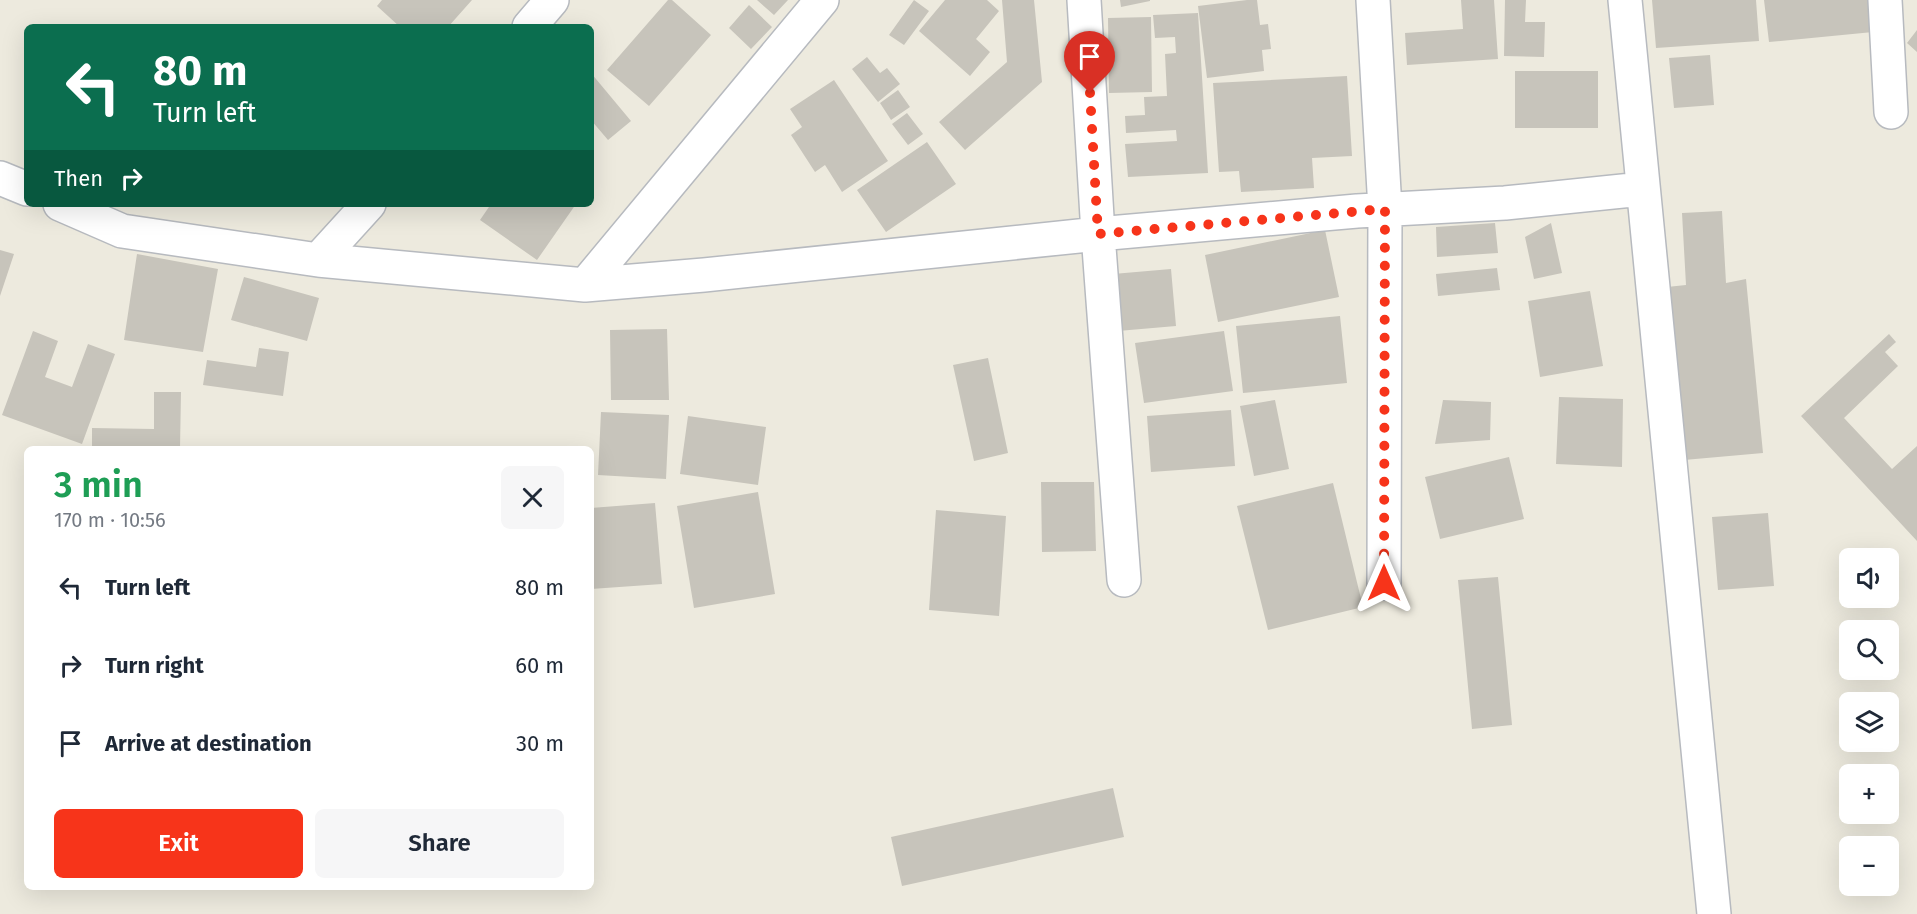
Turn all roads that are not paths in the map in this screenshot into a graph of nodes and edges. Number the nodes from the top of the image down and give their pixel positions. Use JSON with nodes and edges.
{"nodes":[{"id":1,"x":552,"y":0,"type":"edge"},
{"id":2,"x":822,"y":0,"type":"edge"},
{"id":3,"x":1084,"y":0,"type":"edge"},
{"id":4,"x":1373,"y":0,"type":"edge"},
{"id":5,"x":1625,"y":0,"type":"edge"},
{"id":6,"x":1885,"y":0,"type":"edge"},
{"id":7,"x":532,"y":24,"type":"edge"},
{"id":8,"x":1891,"y":112,"type":"dead end"},
{"id":9,"x":0,"y":178,"type":"edge"},
{"id":10,"x":24,"y":188,"type":"edge"},
{"id":11,"x":1642,"y":189,"type":"junction"},
{"id":12,"x":67,"y":207,"type":"edge"},
{"id":13,"x":366,"y":207,"type":"edge"},
{"id":14,"x":1385,"y":209,"type":"junction"},
{"id":15,"x":1098,"y":234,"type":"junction"},
{"id":16,"x":318,"y":260,"type":"junction"},
{"id":17,"x":585,"y":285,"type":"junction"},
{"id":18,"x":1124,"y":579,"type":"dead end"},
{"id":19,"x":1384,"y":583,"type":"dead end"},
{"id":20,"x":1713,"y":914,"type":"edge"}],
"edges":[{"from":1,"to":7,"type":"street"},
{"from":2,"to":17,"type":"street"},
{"from":3,"to":15,"type":"street"},
{"from":4,"to":14,"type":"street"},
{"from":5,"to":11,"type":"street"},
{"from":6,"to":8,"type":"street"},
{"from":9,"to":10,"type":"street"},
{"from":11,"to":14,"type":"street"},
{"from":11,"to":20,"type":"street"},
{"from":12,"to":16,"type":"street"},
{"from":13,"to":16,"type":"street"},
{"from":14,"to":15,"type":"street"},
{"from":14,"to":19,"type":"street"},
{"from":15,"to":17,"type":"street"},
{"from":15,"to":18,"type":"street"},
{"from":16,"to":17,"type":"street"}]}
